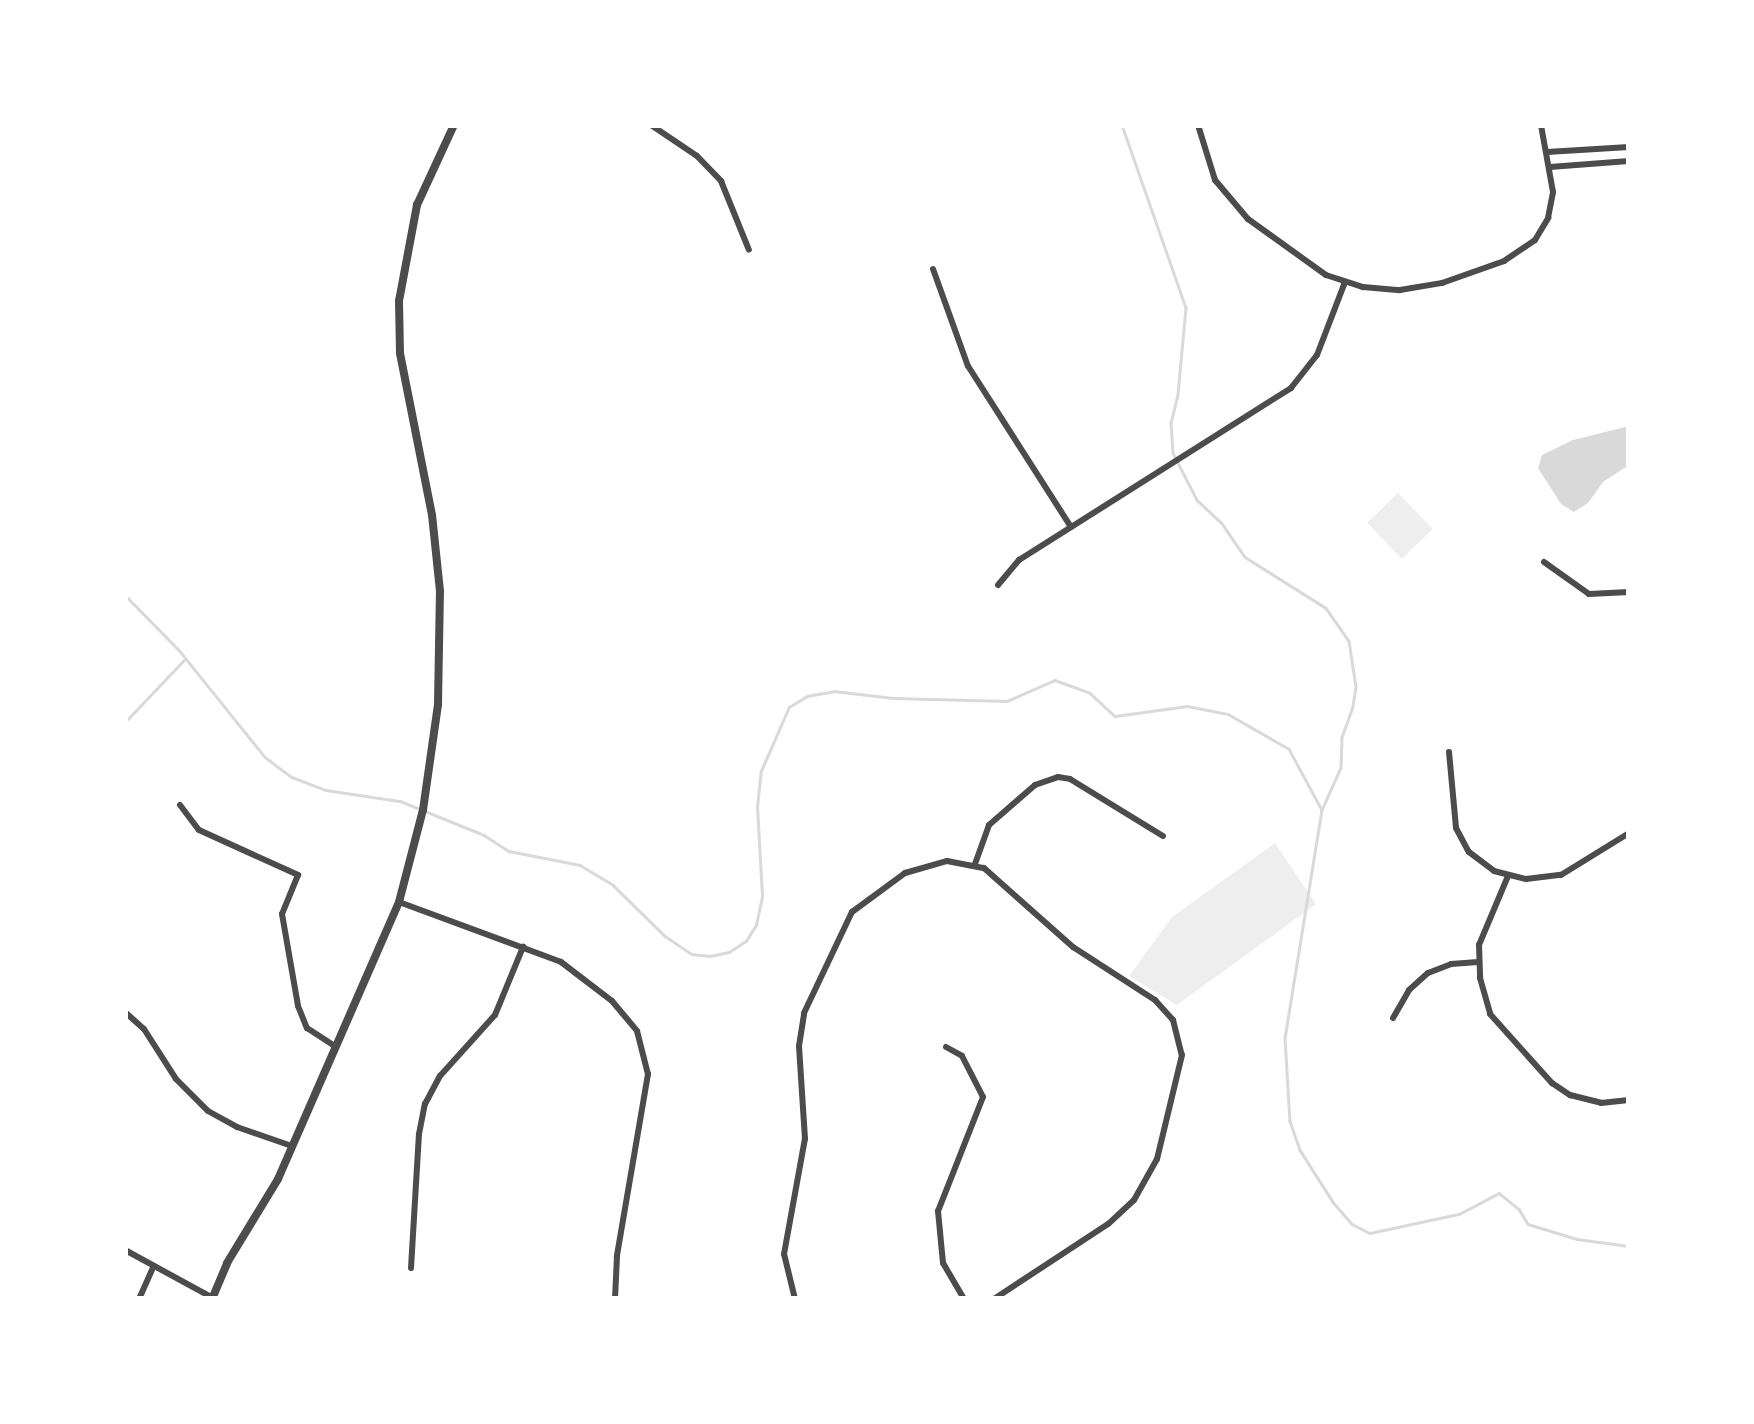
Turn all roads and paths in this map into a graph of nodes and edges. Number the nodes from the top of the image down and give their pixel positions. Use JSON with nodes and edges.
{"nodes":[{"id":1,"x":454,"y":125,"type":"edge"},
{"id":2,"x":651,"y":125,"type":"edge"},
{"id":3,"x":1198,"y":125,"type":"edge"},
{"id":4,"x":1541,"y":125,"type":"edge"},
{"id":5,"x":1629,"y":146,"type":"edge"},
{"id":6,"x":1547,"y":152,"type":"junction"},
{"id":7,"x":1629,"y":162,"type":"edge"},
{"id":8,"x":1550,"y":167,"type":"junction"},
{"id":9,"x":749,"y":250,"type":"dead end"},
{"id":10,"x":933,"y":269,"type":"dead end"},
{"id":11,"x":1345,"y":282,"type":"junction"},
{"id":12,"x":1071,"y":528,"type":"junction"},
{"id":13,"x":1544,"y":562,"type":"dead end"},
{"id":14,"x":998,"y":585,"type":"dead end"},
{"id":15,"x":1629,"y":592,"type":"edge"},
{"id":16,"x":1449,"y":752,"type":"dead end"},
{"id":17,"x":180,"y":804,"type":"dead end"},
{"id":18,"x":1629,"y":832,"type":"edge"},
{"id":19,"x":1164,"y":836,"type":"dead end"},
{"id":20,"x":975,"y":864,"type":"junction"},
{"id":21,"x":1508,"y":876,"type":"junction"},
{"id":22,"x":398,"y":902,"type":"junction"},
{"id":23,"x":523,"y":946,"type":"junction"},
{"id":24,"x":1478,"y":962,"type":"junction"},
{"id":25,"x":125,"y":1012,"type":"edge"},
{"id":26,"x":1393,"y":1018,"type":"dead end"},
{"id":27,"x":335,"y":1046,"type":"junction"},
{"id":28,"x":946,"y":1047,"type":"dead end"},
{"id":29,"x":1629,"y":1100,"type":"edge"},
{"id":30,"x":292,"y":1146,"type":"junction"},
{"id":31,"x":125,"y":1250,"type":"edge"},
{"id":32,"x":154,"y":1266,"type":"junction"},
{"id":33,"x":411,"y":1268,"type":"dead end"},
{"id":34,"x":614,"y":1298,"type":"edge"},
{"id":35,"x":139,"y":1299,"type":"edge"},
{"id":36,"x":212,"y":1299,"type":"edge"},
{"id":37,"x":794,"y":1299,"type":"edge"},
{"id":38,"x":964,"y":1299,"type":"edge"},
{"id":39,"x":994,"y":1299,"type":"edge"}],
"edges":[{"from":1,"to":22,"type":"street"},
{"from":2,"to":9,"type":"street"},
{"from":3,"to":11,"type":"street"},
{"from":4,"to":6,"type":"street"},
{"from":5,"to":6,"type":"street"},
{"from":6,"to":8,"type":"street"},
{"from":7,"to":8,"type":"street"},
{"from":8,"to":11,"type":"street"},
{"from":10,"to":12,"type":"street"},
{"from":11,"to":12,"type":"street"},
{"from":12,"to":14,"type":"street"},
{"from":13,"to":15,"type":"street"},
{"from":16,"to":21,"type":"street"},
{"from":17,"to":27,"type":"street"},
{"from":18,"to":21,"type":"street"},
{"from":19,"to":20,"type":"street"},
{"from":20,"to":37,"type":"street"},
{"from":20,"to":39,"type":"street"},
{"from":21,"to":24,"type":"street"},
{"from":22,"to":23,"type":"street"},
{"from":22,"to":27,"type":"street"},
{"from":23,"to":33,"type":"street"},
{"from":23,"to":34,"type":"street"},
{"from":24,"to":26,"type":"street"},
{"from":24,"to":29,"type":"street"},
{"from":25,"to":30,"type":"street"},
{"from":27,"to":30,"type":"street"},
{"from":28,"to":38,"type":"street"},
{"from":30,"to":36,"type":"street"},
{"from":31,"to":32,"type":"street"},
{"from":32,"to":35,"type":"street"},
{"from":32,"to":36,"type":"street"}]}
